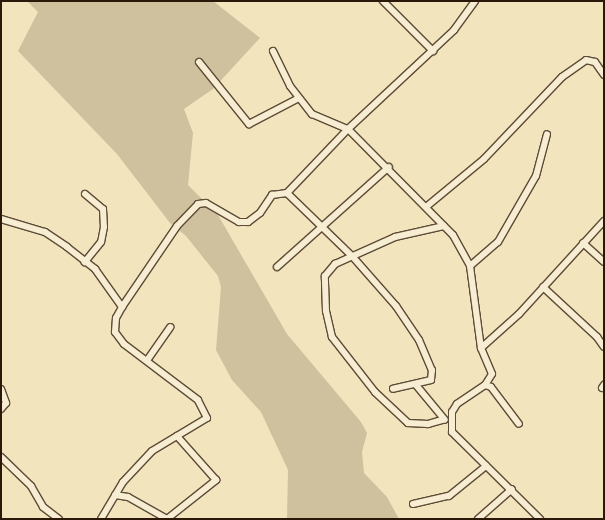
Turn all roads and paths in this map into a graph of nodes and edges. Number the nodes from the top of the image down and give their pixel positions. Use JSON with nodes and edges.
{"nodes":[{"id":1,"x":383,"y":1,"type":"edge"},
{"id":2,"x":475,"y":1,"type":"edge"},
{"id":3,"x":273,"y":51,"type":"dead end"},
{"id":4,"x":433,"y":51,"type":"junction"},
{"id":5,"x":199,"y":62,"type":"dead end"},
{"id":6,"x":604,"y":74,"type":"edge"},
{"id":7,"x":299,"y":98,"type":"junction"},
{"id":8,"x":348,"y":128,"type":"junction"},
{"id":9,"x":547,"y":134,"type":"dead end"},
{"id":10,"x":389,"y":167,"type":"junction"},
{"id":11,"x":85,"y":194,"type":"dead end"},
{"id":12,"x":287,"y":194,"type":"junction"},
{"id":13,"x":426,"y":207,"type":"junction"},
{"id":14,"x":1,"y":219,"type":"edge"},
{"id":15,"x":604,"y":221,"type":"edge"},
{"id":16,"x":444,"y":226,"type":"junction"},
{"id":17,"x":325,"y":228,"type":"junction"},
{"id":18,"x":582,"y":243,"type":"junction"},
{"id":19,"x":352,"y":256,"type":"junction"},
{"id":20,"x":85,"y":262,"type":"junction"},
{"id":21,"x":604,"y":262,"type":"edge"},
{"id":22,"x":470,"y":266,"type":"junction"},
{"id":23,"x":278,"y":267,"type":"dead end"},
{"id":24,"x":543,"y":287,"type":"junction"},
{"id":25,"x":131,"y":294,"type":"junction"},
{"id":26,"x":116,"y":296,"type":"junction"},
{"id":27,"x":122,"y":307,"type":"junction"},
{"id":28,"x":170,"y":327,"type":"dead end"},
{"id":29,"x":604,"y":347,"type":"edge"},
{"id":30,"x":481,"y":348,"type":"junction"},
{"id":31,"x":148,"y":359,"type":"junction"},
{"id":32,"x":416,"y":385,"type":"junction"},
{"id":33,"x":485,"y":385,"type":"junction"},
{"id":34,"x":1,"y":389,"type":"edge"},
{"id":35,"x":393,"y":389,"type":"dead end"},
{"id":36,"x":1,"y":409,"type":"edge"},
{"id":37,"x":442,"y":420,"type":"junction"},
{"id":38,"x":451,"y":421,"type":"junction"},
{"id":39,"x":519,"y":424,"type":"dead end"},
{"id":40,"x":177,"y":436,"type":"junction"},
{"id":41,"x":1,"y":457,"type":"edge"},
{"id":42,"x":486,"y":466,"type":"junction"},
{"id":43,"x":512,"y":489,"type":"junction"},
{"id":44,"x":115,"y":495,"type":"junction"},
{"id":45,"x":413,"y":504,"type":"dead end"},
{"id":46,"x":59,"y":519,"type":"edge"},
{"id":47,"x":101,"y":519,"type":"edge"},
{"id":48,"x":167,"y":519,"type":"edge"},
{"id":49,"x":478,"y":519,"type":"edge"},
{"id":50,"x":540,"y":519,"type":"edge"}],
"edges":[{"from":1,"to":4,"type":"street"},
{"from":2,"to":4,"type":"street"},
{"from":3,"to":7,"type":"street"},
{"from":4,"to":8,"type":"street"},
{"from":5,"to":7,"type":"street"},
{"from":6,"to":13,"type":"street"},
{"from":7,"to":8,"type":"street"},
{"from":8,"to":10,"type":"street"},
{"from":8,"to":12,"type":"street"},
{"from":9,"to":22,"type":"street"},
{"from":10,"to":13,"type":"street"},
{"from":10,"to":17,"type":"street"},
{"from":11,"to":20,"type":"street"},
{"from":12,"to":17,"type":"street"},
{"from":12,"to":25,"type":"street"},
{"from":13,"to":16,"type":"street"},
{"from":14,"to":20,"type":"street"},
{"from":15,"to":18,"type":"street"},
{"from":16,"to":19,"type":"street"},
{"from":16,"to":22,"type":"street"},
{"from":17,"to":19,"type":"street"},
{"from":17,"to":23,"type":"street"},
{"from":18,"to":21,"type":"street"},
{"from":18,"to":24,"type":"street"},
{"from":19,"to":32,"type":"street"},
{"from":19,"to":37,"type":"street"},
{"from":20,"to":26,"type":"street"},
{"from":22,"to":30,"type":"street"},
{"from":24,"to":29,"type":"street"},
{"from":24,"to":30,"type":"street"},
{"from":25,"to":26,"type":"street"},
{"from":25,"to":27,"type":"street"},
{"from":26,"to":27,"type":"street"},
{"from":27,"to":31,"type":"street"},
{"from":28,"to":31,"type":"street"},
{"from":30,"to":33,"type":"street"},
{"from":31,"to":40,"type":"street"},
{"from":32,"to":35,"type":"street"},
{"from":32,"to":37,"type":"street"},
{"from":33,"to":38,"type":"street"},
{"from":33,"to":39,"type":"street"},
{"from":34,"to":36,"type":"street"},
{"from":37,"to":38,"type":"street"},
{"from":38,"to":42,"type":"street"},
{"from":40,"to":44,"type":"street"},
{"from":40,"to":48,"type":"street"},
{"from":41,"to":46,"type":"street"},
{"from":42,"to":43,"type":"street"},
{"from":42,"to":45,"type":"street"},
{"from":43,"to":49,"type":"street"},
{"from":43,"to":50,"type":"street"},
{"from":44,"to":47,"type":"street"},
{"from":44,"to":48,"type":"street"}]}
